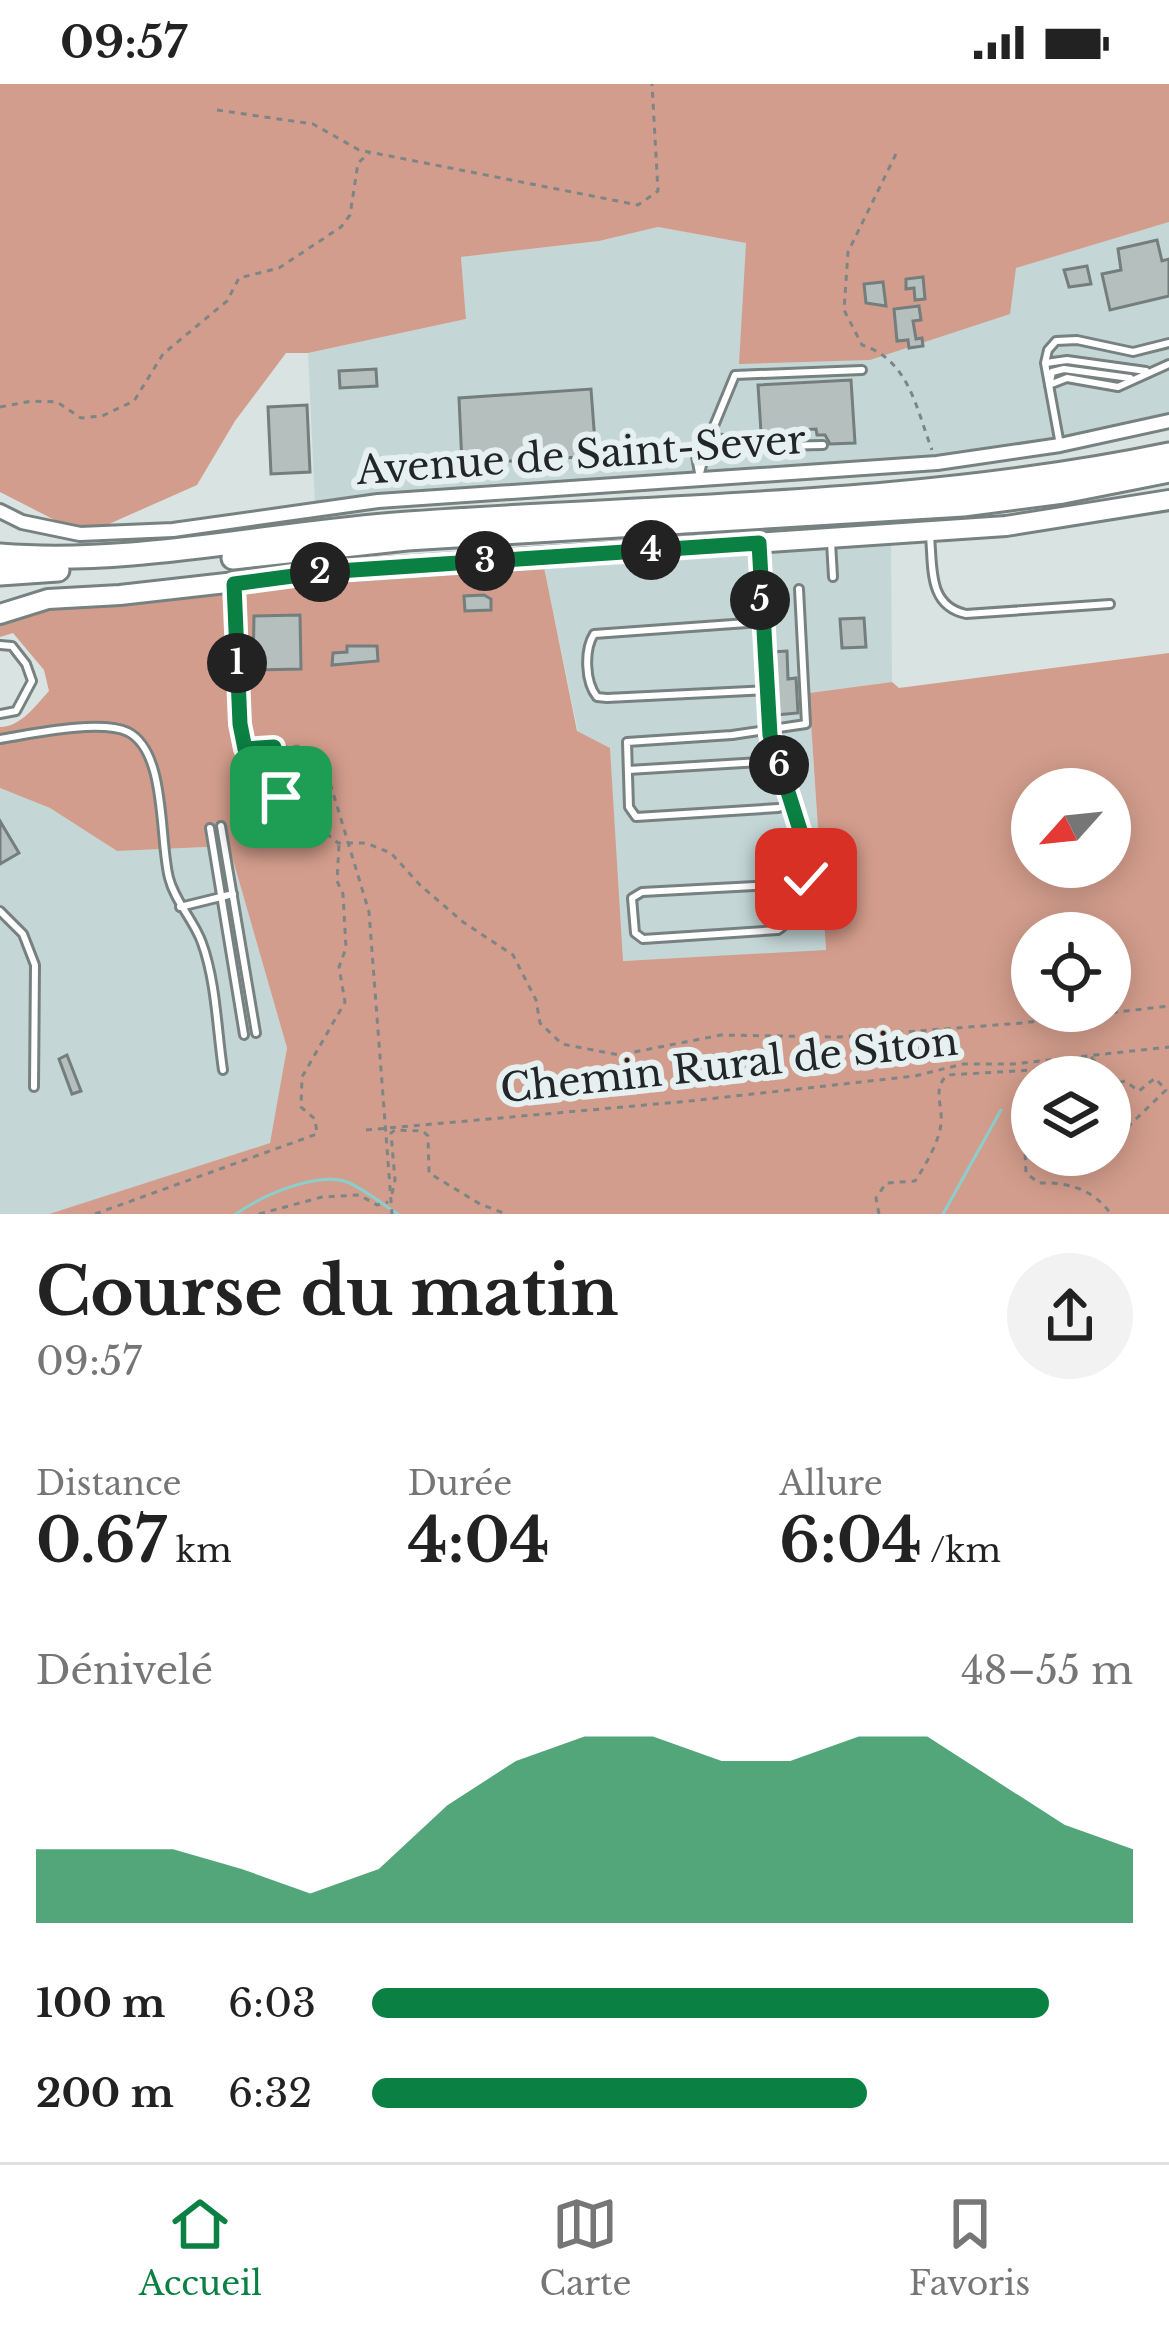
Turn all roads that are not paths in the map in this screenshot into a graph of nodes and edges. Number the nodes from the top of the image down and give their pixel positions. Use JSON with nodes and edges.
{"nodes":[{"id":1,"x":1169,"y":343,"type":"edge"},
{"id":2,"x":1045,"y":363,"type":"junction"},
{"id":3,"x":1169,"y":364,"type":"edge"},
{"id":4,"x":862,"y":370,"type":"dead end"},
{"id":5,"x":1150,"y":371,"type":"junction"},
{"id":6,"x":1049,"y":385,"type":"junction"},
{"id":7,"x":1169,"y":421,"type":"edge"},
{"id":8,"x":709,"y":438,"type":"junction"},
{"id":9,"x":823,"y":445,"type":"dead end"},
{"id":10,"x":1060,"y":445,"type":"junction"},
{"id":11,"x":1169,"y":454,"type":"edge"},
{"id":12,"x":1169,"y":471,"type":"edge"},
{"id":13,"x":699,"y":477,"type":"junction"},
{"id":14,"x":1169,"y":500,"type":"edge"},
{"id":15,"x":0,"y":511,"type":"edge"},
{"id":16,"x":929,"y":533,"type":"junction"},
{"id":17,"x":831,"y":538,"type":"junction"},
{"id":18,"x":759,"y":543,"type":"junction"},
{"id":19,"x":0,"y":555,"type":"edge"},
{"id":20,"x":0,"y":574,"type":"edge"},
{"id":21,"x":833,"y":577,"type":"dead end"},
{"id":22,"x":760,"y":588,"type":"joint"},
{"id":23,"x":799,"y":589,"type":"dead end"},
{"id":24,"x":1110,"y":604,"type":"dead end"},
{"id":25,"x":0,"y":614,"type":"edge"},
{"id":26,"x":762,"y":622,"type":"junction"},
{"id":27,"x":0,"y":645,"type":"edge"},
{"id":28,"x":766,"y":690,"type":"junction"},
{"id":29,"x":0,"y":714,"type":"edge"},
{"id":30,"x":769,"y":729,"type":"junction"},
{"id":31,"x":0,"y":739,"type":"edge"},
{"id":32,"x":778,"y":761,"type":"junction"},
{"id":33,"x":628,"y":770,"type":"junction"},
{"id":34,"x":791,"y":804,"type":"junction"},
{"id":35,"x":221,"y":826,"type":"dead end"},
{"id":36,"x":210,"y":829,"type":"dead end"},
{"id":37,"x":802,"y":888,"type":"junction"},
{"id":38,"x":232,"y":894,"type":"junction"},
{"id":39,"x":221,"y":896,"type":"junction"},
{"id":40,"x":180,"y":907,"type":"junction"},
{"id":41,"x":0,"y":911,"type":"edge"},
{"id":42,"x":256,"y":1033,"type":"dead end"},
{"id":43,"x":244,"y":1035,"type":"dead end"},
{"id":44,"x":223,"y":1070,"type":"dead end"},
{"id":45,"x":34,"y":1087,"type":"dead end"}],
"edges":[{"from":1,"to":2,"type":"lane"},
{"from":2,"to":5,"type":"lane"},
{"from":2,"to":6,"type":"lane"},
{"from":3,"to":5,"type":"lane"},
{"from":4,"to":8,"type":"lane"},
{"from":5,"to":6,"type":"lane"},
{"from":6,"to":10,"type":"lane"},
{"from":7,"to":10,"type":"street","name":"Avenue de Saint-Sever"},
{"from":8,"to":9,"type":"lane"},
{"from":8,"to":13,"type":"lane"},
{"from":10,"to":13,"type":"street","name":"Avenue de Saint-Sever"},
{"from":11,"to":19,"type":"main road"},
{"from":12,"to":20,"type":"main road"},
{"from":13,"to":15,"type":"street","name":"Avenue de Saint-Sever"},
{"from":14,"to":16,"type":"street"},
{"from":16,"to":17,"type":"street"},
{"from":16,"to":24,"type":"lane"},
{"from":17,"to":18,"type":"street"},
{"from":17,"to":21,"type":"lane"},
{"from":18,"to":22,"type":"street"},
{"from":18,"to":25,"type":"street"},
{"from":22,"to":26,"type":"lane"},
{"from":23,"to":30,"type":"lane"},
{"from":26,"to":28,"type":"lane"},
{"from":26,"to":28,"type":"lane"},
{"from":27,"to":29,"type":"lane"},
{"from":28,"to":30,"type":"lane"},
{"from":30,"to":32,"type":"lane"},
{"from":30,"to":33,"type":"lane"},
{"from":31,"to":40,"type":"lane"},
{"from":32,"to":33,"type":"lane"},
{"from":32,"to":34,"type":"lane"},
{"from":33,"to":34,"type":"lane"},
{"from":34,"to":37,"type":"lane"},
{"from":35,"to":38,"type":"lane"},
{"from":36,"to":39,"type":"lane"},
{"from":37,"to":37,"type":"lane"},
{"from":38,"to":39,"type":"lane"},
{"from":38,"to":42,"type":"lane"},
{"from":39,"to":40,"type":"lane"},
{"from":39,"to":43,"type":"lane"},
{"from":40,"to":44,"type":"lane"},
{"from":41,"to":45,"type":"lane"}]}
